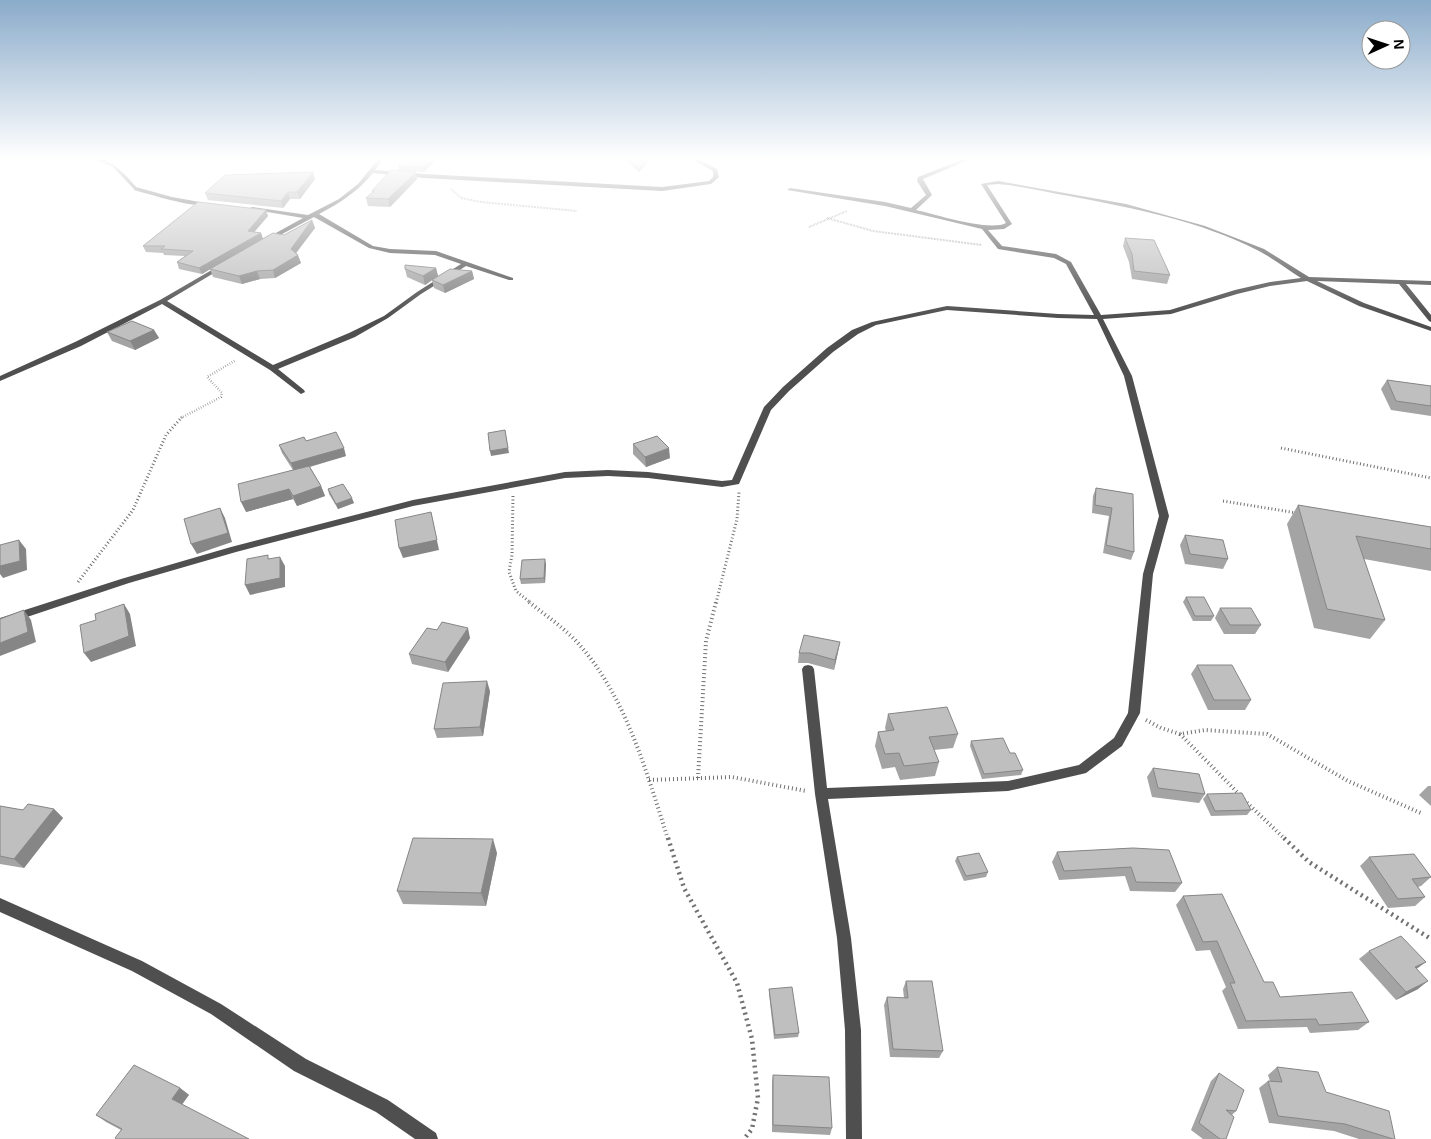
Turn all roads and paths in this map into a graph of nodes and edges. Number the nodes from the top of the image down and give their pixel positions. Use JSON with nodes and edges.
{"nodes":[{"id":1,"x":263,"y":210,"type":"edge"},
{"id":2,"x":321,"y":210,"type":"edge"},
{"id":3,"x":568,"y":210,"type":"edge"},
{"id":4,"x":848,"y":210,"type":"edge"},
{"id":5,"x":917,"y":210,"type":"edge"},
{"id":6,"x":1000,"y":210,"type":"edge"},
{"id":7,"x":1136,"y":210,"type":"edge"},
{"id":8,"x":577,"y":211,"type":"dead end"},
{"id":9,"x":311,"y":215,"type":"junction"},
{"id":10,"x":827,"y":218,"type":"junction"},
{"id":11,"x":809,"y":227,"type":"dead end"},
{"id":12,"x":984,"y":228,"type":"junction"},
{"id":13,"x":258,"y":245,"type":"edge"},
{"id":14,"x":1000,"y":248,"type":"junction"},
{"id":15,"x":466,"y":263,"type":"junction"},
{"id":16,"x":226,"y":264,"type":"edge"},
{"id":17,"x":511,"y":279,"type":"dead end"},
{"id":18,"x":1307,"y":279,"type":"junction"},
{"id":19,"x":1400,"y":281,"type":"junction"},
{"id":20,"x":1431,"y":283,"type":"edge"},
{"id":21,"x":162,"y":301,"type":"junction"},
{"id":22,"x":1099,"y":317,"type":"junction"},
{"id":23,"x":1431,"y":320,"type":"edge"},
{"id":24,"x":1431,"y":329,"type":"edge"},
{"id":25,"x":248,"y":352,"type":"junction"},
{"id":26,"x":273,"y":368,"type":"junction"},
{"id":27,"x":0,"y":379,"type":"edge"},
{"id":28,"x":301,"y":392,"type":"dead end"},
{"id":29,"x":1281,"y":448,"type":"dead end"},
{"id":30,"x":1431,"y":478,"type":"edge"},
{"id":31,"x":736,"y":482,"type":"junction"},
{"id":32,"x":513,"y":486,"type":"junction"},
{"id":33,"x":1223,"y":501,"type":"dead end"},
{"id":34,"x":1301,"y":513,"type":"edge"},
{"id":35,"x":64,"y":600,"type":"junction"},
{"id":36,"x":0,"y":622,"type":"edge"},
{"id":37,"x":808,"y":669,"type":"dead end"},
{"id":38,"x":1134,"y":713,"type":"junction"},
{"id":39,"x":1180,"y":734,"type":"junction"},
{"id":40,"x":698,"y":778,"type":"junction"},
{"id":41,"x":649,"y":780,"type":"junction"},
{"id":42,"x":821,"y":794,"type":"junction"},
{"id":43,"x":1422,"y":814,"type":"dead end"},
{"id":44,"x":0,"y":905,"type":"edge"},
{"id":45,"x":1431,"y":939,"type":"edge"},
{"id":46,"x":430,"y":1139,"type":"edge"},
{"id":47,"x":744,"y":1139,"type":"edge"},
{"id":48,"x":854,"y":1139,"type":"edge"}],
"edges":[{"from":1,"to":9,"type":"street"},
{"from":2,"to":9,"type":"street"},
{"from":3,"to":8,"type":"path"},
{"from":4,"to":10,"type":"path"},
{"from":5,"to":12,"type":"street"},
{"from":6,"to":12,"type":"street"},
{"from":7,"to":18,"type":"street"},
{"from":9,"to":13,"type":"street"},
{"from":9,"to":15,"type":"street"},
{"from":10,"to":11,"type":"path"},
{"from":10,"to":14,"type":"path"},
{"from":12,"to":14,"type":"street"},
{"from":14,"to":22,"type":"street"},
{"from":15,"to":17,"type":"street"},
{"from":15,"to":26,"type":"street"},
{"from":16,"to":21,"type":"street"},
{"from":18,"to":19,"type":"street"},
{"from":18,"to":22,"type":"street"},
{"from":18,"to":24,"type":"street"},
{"from":19,"to":20,"type":"street"},
{"from":19,"to":23,"type":"street"},
{"from":21,"to":25,"type":"street"},
{"from":21,"to":27,"type":"street"},
{"from":22,"to":31,"type":"street"},
{"from":22,"to":38,"type":"street"},
{"from":25,"to":26,"type":"street"},
{"from":25,"to":35,"type":"path"},
{"from":26,"to":28,"type":"street"},
{"from":29,"to":30,"type":"path"},
{"from":31,"to":32,"type":"street"},
{"from":31,"to":40,"type":"path"},
{"from":32,"to":35,"type":"street"},
{"from":32,"to":41,"type":"path"},
{"from":33,"to":34,"type":"path"},
{"from":35,"to":36,"type":"street"},
{"from":37,"to":42,"type":"street"},
{"from":38,"to":39,"type":"path"},
{"from":38,"to":42,"type":"street"},
{"from":39,"to":43,"type":"path"},
{"from":39,"to":45,"type":"path"},
{"from":40,"to":41,"type":"path"},
{"from":40,"to":42,"type":"path"},
{"from":41,"to":47,"type":"path"},
{"from":42,"to":48,"type":"street"},
{"from":44,"to":46,"type":"street"}]}
